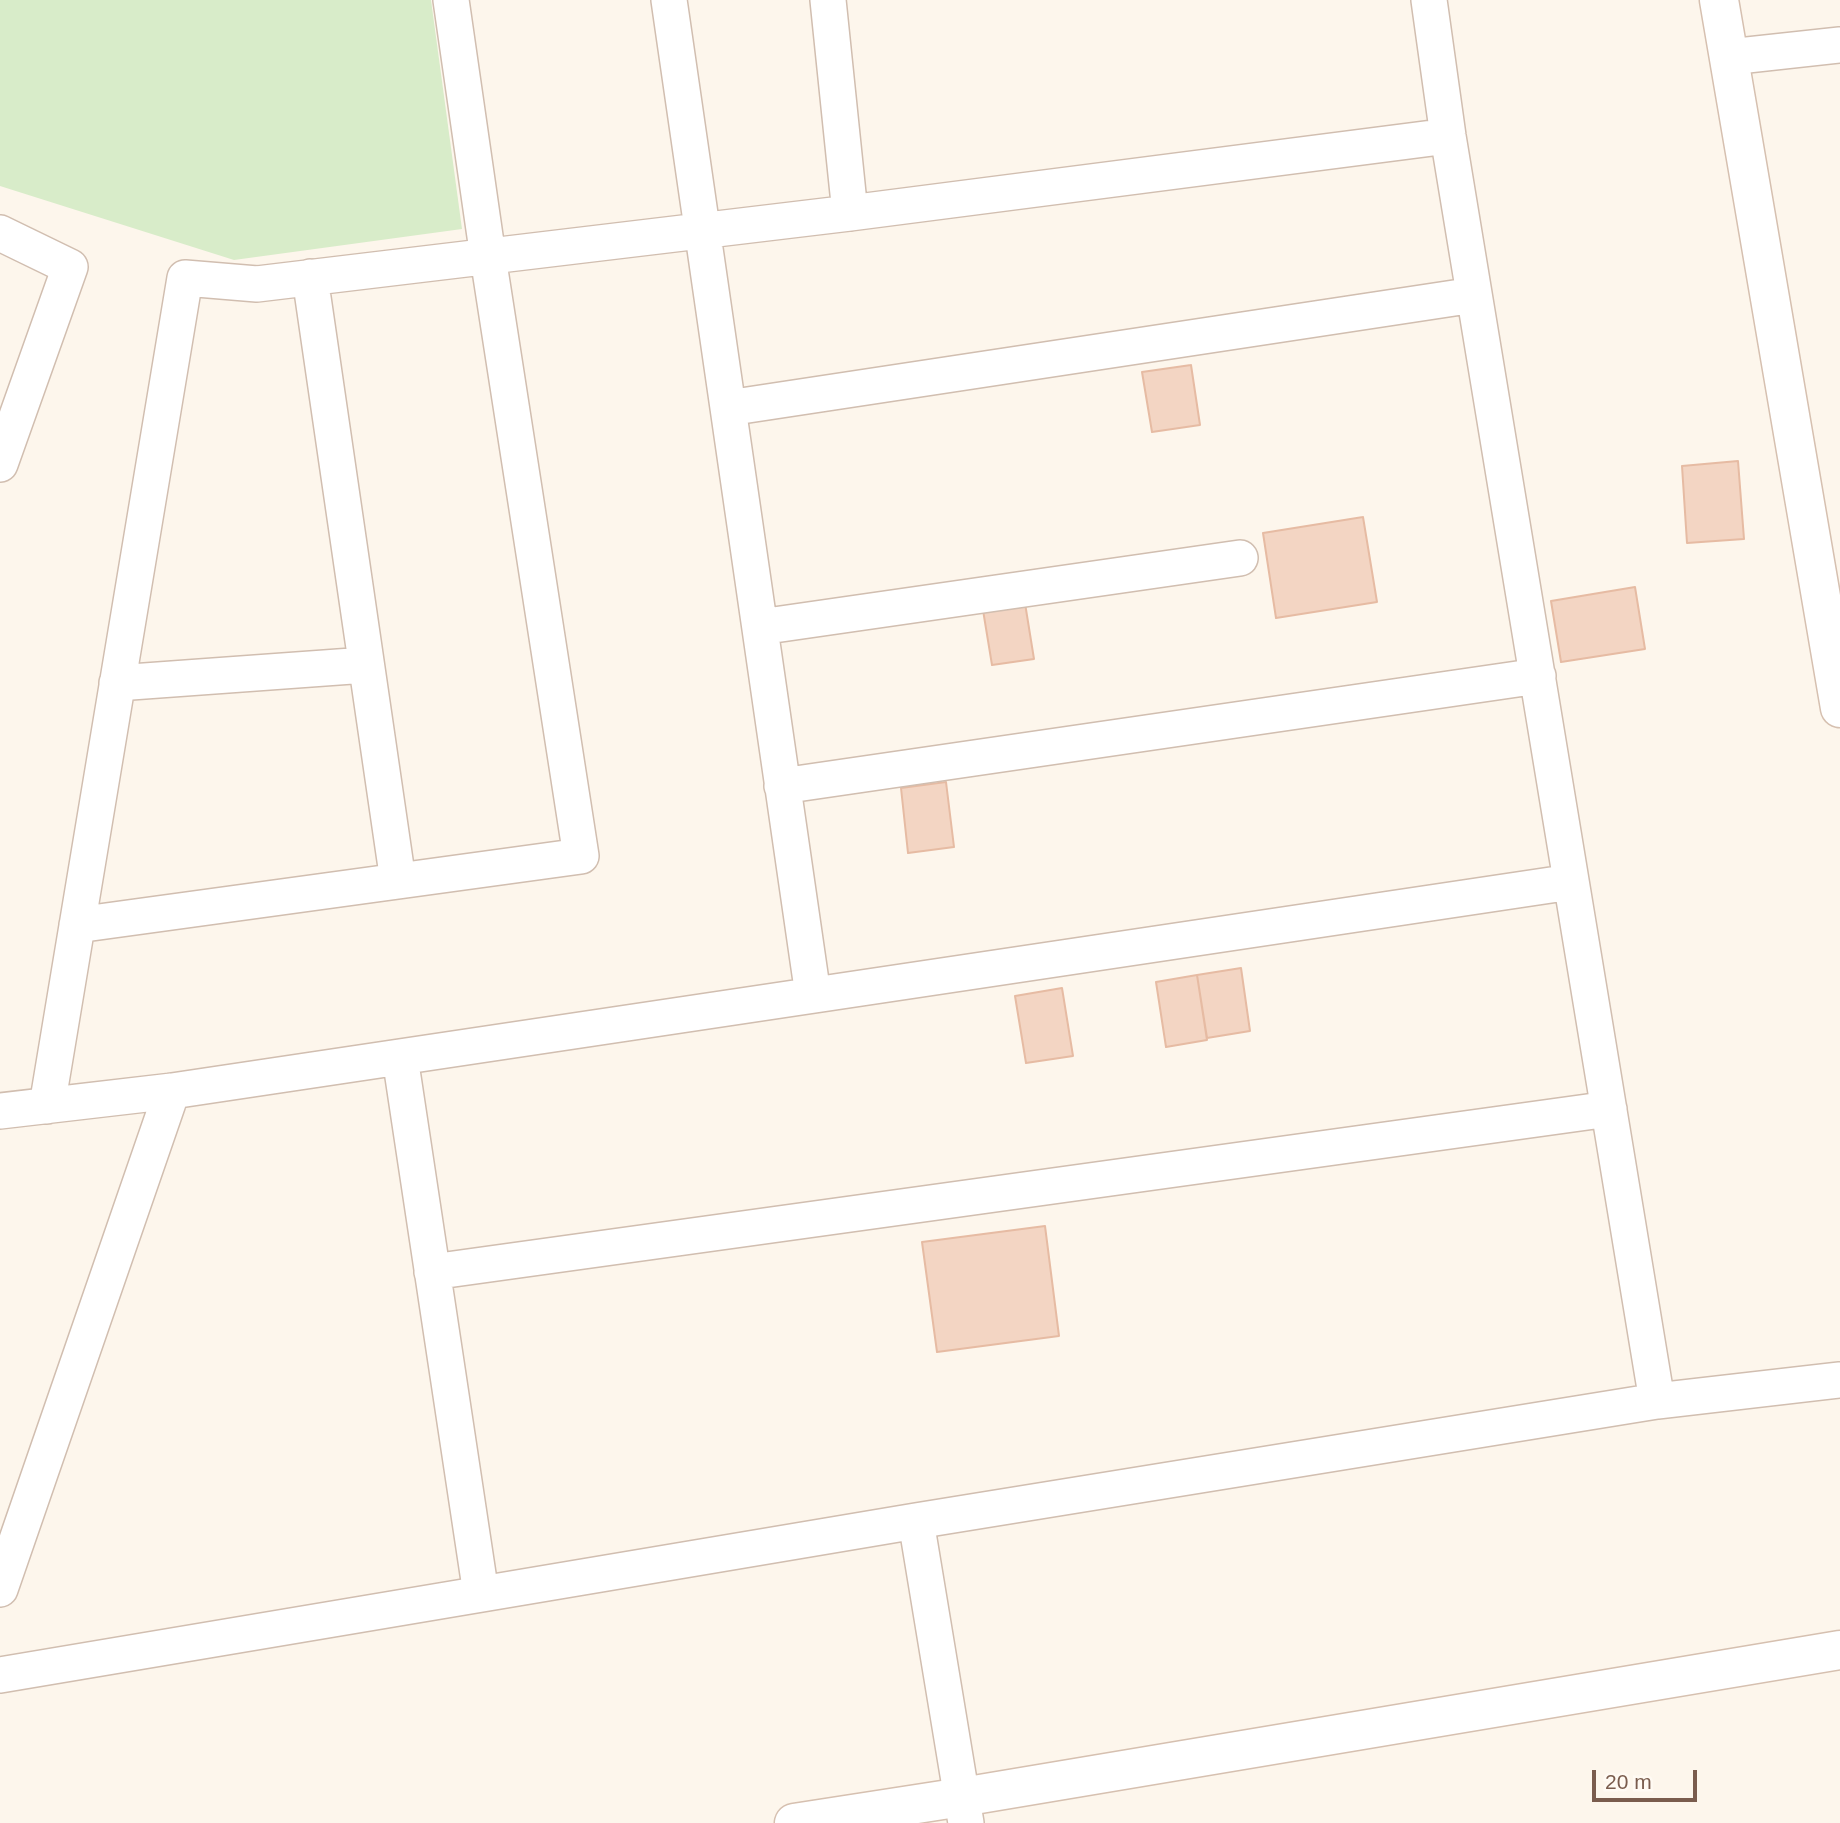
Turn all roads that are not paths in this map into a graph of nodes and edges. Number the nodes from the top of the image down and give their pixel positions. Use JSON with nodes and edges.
{"nodes":[{"id":1,"x":451,"y":0,"type":"edge"},
{"id":2,"x":669,"y":0,"type":"edge"},
{"id":3,"x":828,"y":0,"type":"edge"},
{"id":4,"x":1429,"y":0,"type":"edge"},
{"id":5,"x":1719,"y":0,"type":"edge"},
{"id":6,"x":1840,"y":45,"type":"edge"},
{"id":7,"x":1729,"y":57,"type":"junction"},
{"id":8,"x":1448,"y":136,"type":"junction"},
{"id":9,"x":850,"y":213,"type":"junction"},
{"id":10,"x":702,"y":230,"type":"junction"},
{"id":11,"x":0,"y":233,"type":"edge"},
{"id":12,"x":488,"y":257,"type":"junction"},
{"id":13,"x":310,"y":277,"type":"junction"},
{"id":14,"x":1474,"y":295,"type":"junction"},
{"id":15,"x":728,"y":408,"type":"junction"},
{"id":16,"x":0,"y":464,"type":"edge"},
{"id":17,"x":1240,"y":558,"type":"dead end"},
{"id":18,"x":760,"y":627,"type":"junction"},
{"id":19,"x":1836,"y":663,"type":"edge"},
{"id":20,"x":366,"y":665,"type":"junction"},
{"id":21,"x":1538,"y":676,"type":"junction"},
{"id":22,"x":117,"y":683,"type":"junction"},
{"id":23,"x":1840,"y":708,"type":"edge"},
{"id":24,"x":782,"y":786,"type":"junction"},
{"id":25,"x":398,"y":881,"type":"junction"},
{"id":26,"x":1572,"y":882,"type":"junction"},
{"id":27,"x":77,"y":925,"type":"junction"},
{"id":28,"x":813,"y":995,"type":"junction"},
{"id":29,"x":400,"y":1057,"type":"junction"},
{"id":30,"x":172,"y":1091,"type":"junction"},
{"id":31,"x":47,"y":1106,"type":"junction"},
{"id":32,"x":1609,"y":1109,"type":"junction"},
{"id":33,"x":0,"y":1111,"type":"edge"},
{"id":34,"x":432,"y":1272,"type":"junction"},
{"id":35,"x":1840,"y":1380,"type":"edge"},
{"id":36,"x":1657,"y":1401,"type":"junction"},
{"id":37,"x":916,"y":1521,"type":"junction"},
{"id":38,"x":0,"y":1589,"type":"edge"},
{"id":39,"x":481,"y":1594,"type":"junction"},
{"id":40,"x":1840,"y":1650,"type":"edge"},
{"id":41,"x":0,"y":1675,"type":"edge"},
{"id":42,"x":964,"y":1810,"type":"edge"},
{"id":43,"x":794,"y":1823,"type":"edge"}],
"edges":[{"from":1,"to":12,"type":"street"},
{"from":2,"to":10,"type":"street"},
{"from":3,"to":9,"type":"street"},
{"from":4,"to":8,"type":"street"},
{"from":5,"to":7,"type":"street"},
{"from":6,"to":7,"type":"street"},
{"from":7,"to":19,"type":"street"},
{"from":8,"to":9,"type":"street"},
{"from":8,"to":14,"type":"street"},
{"from":9,"to":10,"type":"street"},
{"from":10,"to":12,"type":"street"},
{"from":10,"to":15,"type":"street"},
{"from":11,"to":16,"type":"street"},
{"from":12,"to":13,"type":"street"},
{"from":12,"to":25,"type":"street"},
{"from":13,"to":20,"type":"street"},
{"from":13,"to":22,"type":"street"},
{"from":14,"to":15,"type":"street"},
{"from":14,"to":21,"type":"street"},
{"from":15,"to":18,"type":"street"},
{"from":17,"to":18,"type":"street"},
{"from":18,"to":24,"type":"street"},
{"from":19,"to":23,"type":"street"},
{"from":20,"to":22,"type":"street"},
{"from":20,"to":25,"type":"street"},
{"from":21,"to":24,"type":"street"},
{"from":21,"to":26,"type":"street"},
{"from":22,"to":27,"type":"street"},
{"from":24,"to":28,"type":"street"},
{"from":25,"to":27,"type":"street"},
{"from":26,"to":28,"type":"street"},
{"from":26,"to":32,"type":"street"},
{"from":27,"to":31,"type":"street"},
{"from":28,"to":29,"type":"street"},
{"from":29,"to":30,"type":"street"},
{"from":29,"to":34,"type":"street"},
{"from":30,"to":31,"type":"street"},
{"from":30,"to":38,"type":"street"},
{"from":31,"to":33,"type":"street"},
{"from":32,"to":34,"type":"street"},
{"from":32,"to":36,"type":"street"},
{"from":34,"to":39,"type":"street"},
{"from":35,"to":36,"type":"street"},
{"from":36,"to":37,"type":"street"},
{"from":37,"to":39,"type":"street"},
{"from":37,"to":42,"type":"street"},
{"from":39,"to":41,"type":"street"},
{"from":40,"to":42,"type":"street"},
{"from":42,"to":43,"type":"street"}]}
